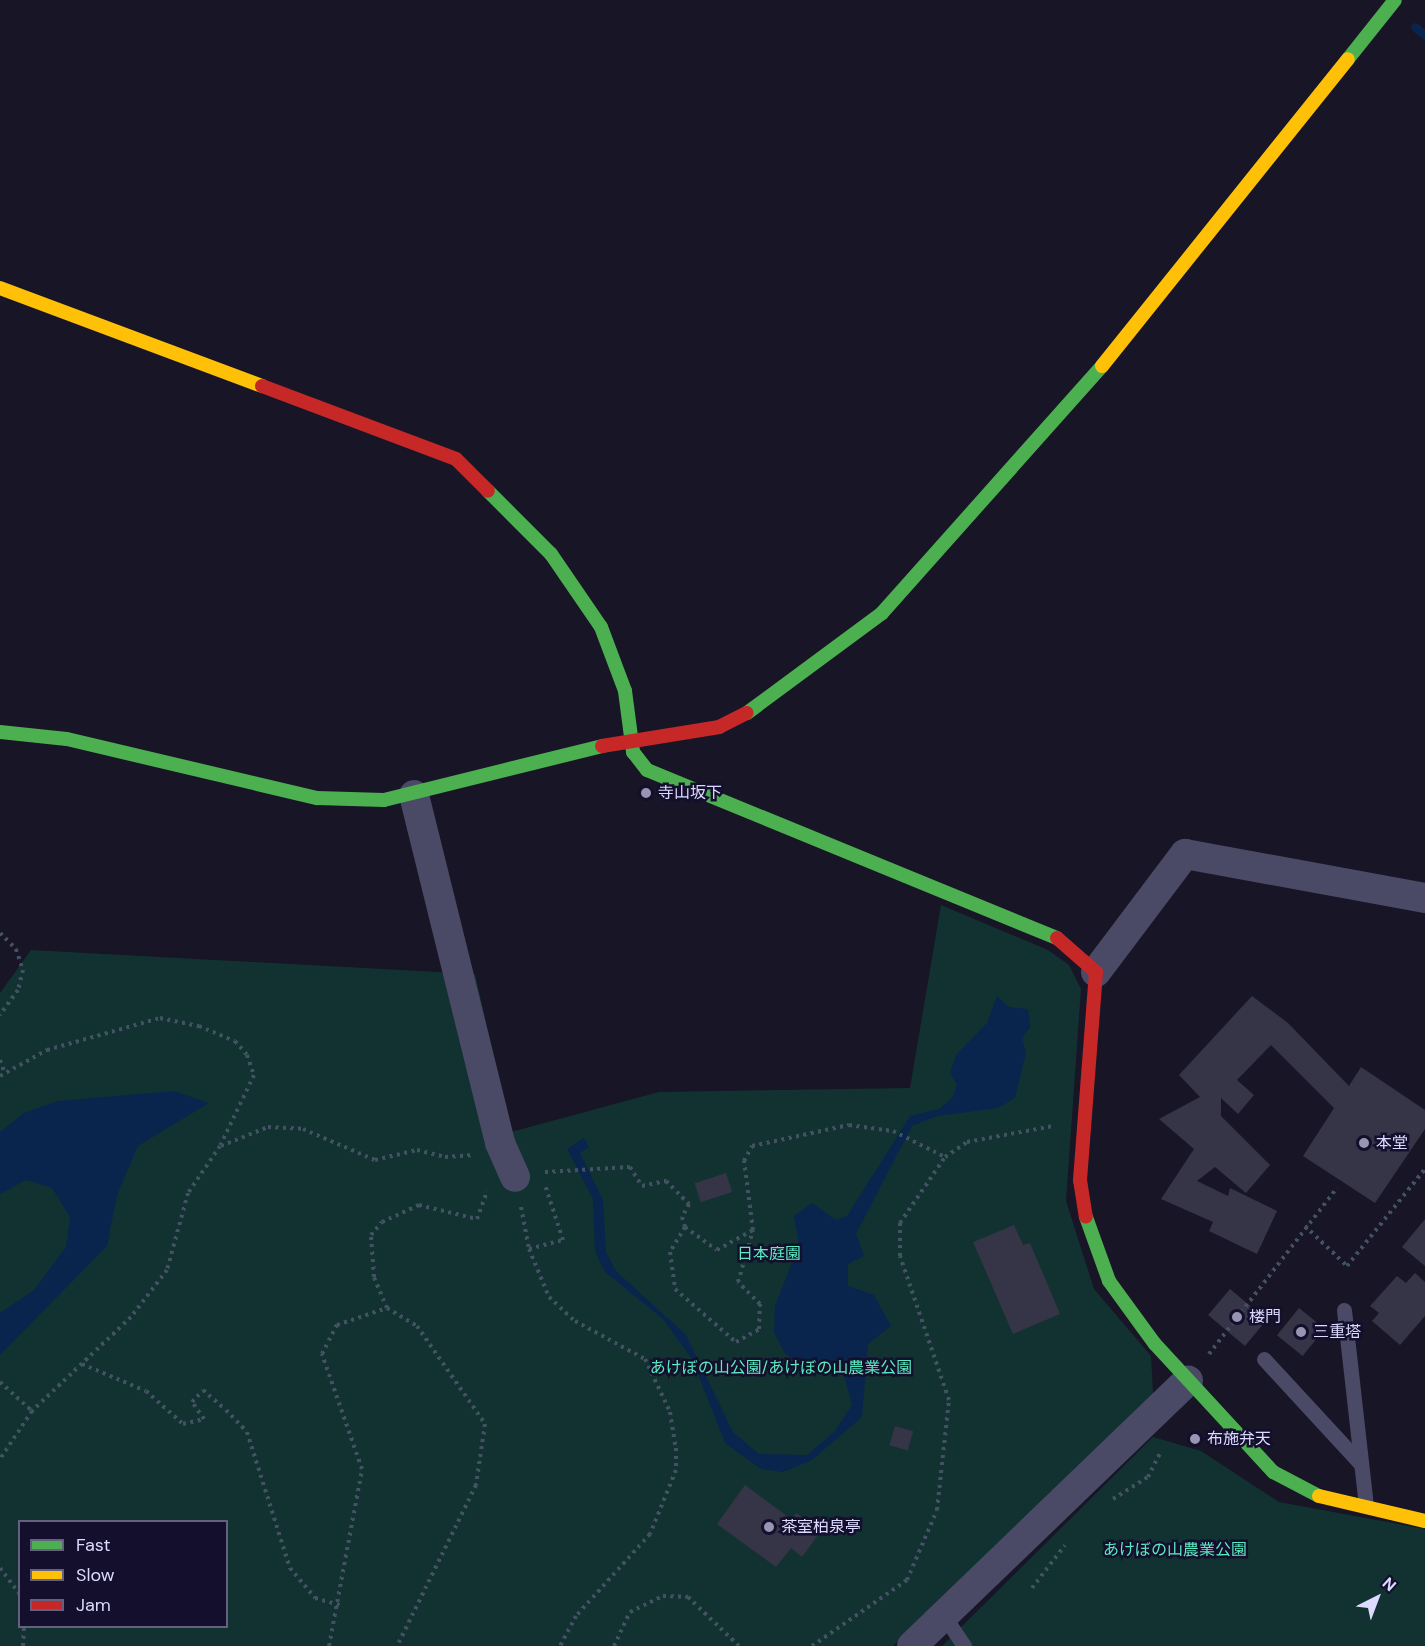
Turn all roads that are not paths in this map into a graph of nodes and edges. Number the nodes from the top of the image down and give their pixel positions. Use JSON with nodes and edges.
{"nodes":[{"id":1,"x":1395,"y":0,"type":"edge"},
{"id":2,"x":0,"y":288,"type":"edge"},
{"id":3,"x":0,"y":732,"type":"edge"},
{"id":4,"x":630,"y":744,"type":"junction"},
{"id":5,"x":414,"y":795,"type":"junction"},
{"id":6,"x":1425,"y":898,"type":"edge"},
{"id":7,"x":1096,"y":972,"type":"junction"},
{"id":8,"x":508,"y":1164,"type":"road end"},
{"id":9,"x":1344,"y":1310,"type":"dead end"},
{"id":10,"x":1264,"y":1359,"type":"dead end"},
{"id":11,"x":1188,"y":1380,"type":"junction"},
{"id":12,"x":1361,"y":1464,"type":"junction"},
{"id":13,"x":1366,"y":1505,"type":"junction"},
{"id":14,"x":1425,"y":1521,"type":"edge"},
{"id":15,"x":944,"y":1616,"type":"junction"},
{"id":16,"x":912,"y":1646,"type":"edge"},
{"id":17,"x":964,"y":1646,"type":"edge"}],
"edges":[{"from":1,"to":4,"type":"street"},
{"from":2,"to":4,"type":"street"},
{"from":3,"to":5,"type":"street"},
{"from":4,"to":5,"type":"street"},
{"from":4,"to":7,"type":"street"},
{"from":5,"to":8,"type":"street"},
{"from":6,"to":7,"type":"street"},
{"from":7,"to":11,"type":"street"},
{"from":9,"to":12,"type":"lane"},
{"from":10,"to":12,"type":"lane"},
{"from":11,"to":13,"type":"street"},
{"from":11,"to":15,"type":"street"},
{"from":12,"to":13,"type":"lane"},
{"from":13,"to":14,"type":"street"},
{"from":15,"to":16,"type":"street"},
{"from":15,"to":17,"type":"lane"}]}
